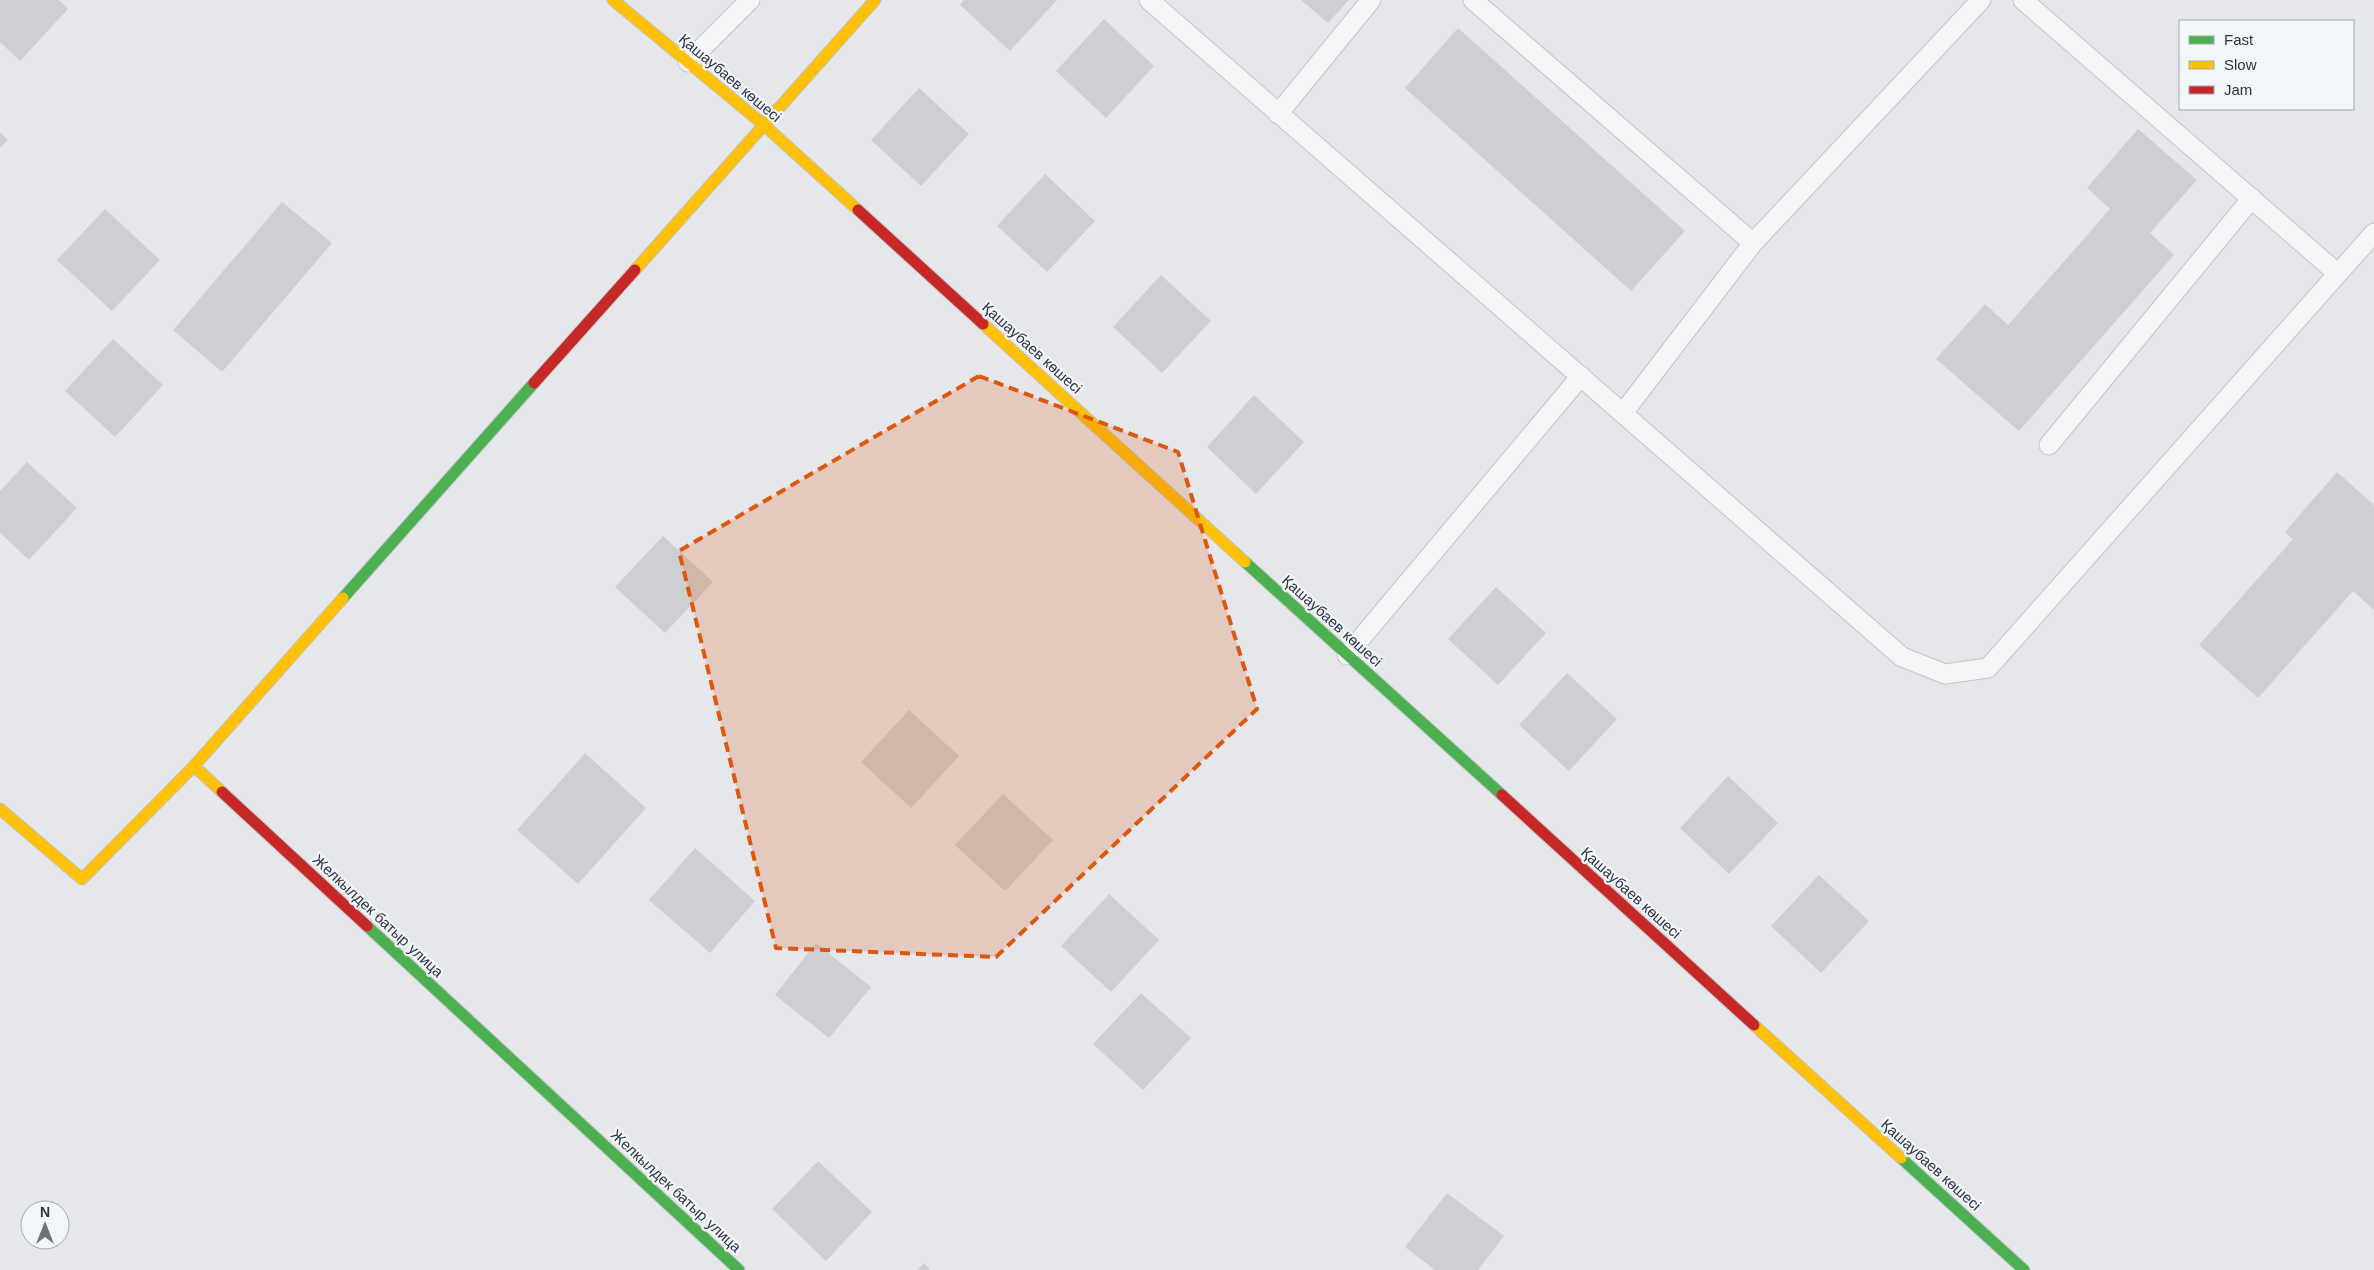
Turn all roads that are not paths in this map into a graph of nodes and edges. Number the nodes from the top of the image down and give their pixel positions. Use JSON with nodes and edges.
{"nodes":[{"id":1,"x":614,"y":0,"type":"edge"},
{"id":2,"x":750,"y":0,"type":"edge"},
{"id":3,"x":875,"y":0,"type":"edge"},
{"id":4,"x":1149,"y":0,"type":"edge"},
{"id":5,"x":1371,"y":0,"type":"edge"},
{"id":6,"x":1473,"y":0,"type":"edge"},
{"id":7,"x":1981,"y":0,"type":"edge"},
{"id":8,"x":2023,"y":0,"type":"edge"},
{"id":9,"x":688,"y":62,"type":"junction"},
{"id":10,"x":1278,"y":114,"type":"junction"},
{"id":11,"x":764,"y":125,"type":"junction"},
{"id":12,"x":2252,"y":198,"type":"junction"},
{"id":13,"x":2374,"y":233,"type":"edge"},
{"id":14,"x":1753,"y":243,"type":"junction"},
{"id":15,"x":2338,"y":273,"type":"junction"},
{"id":16,"x":1581,"y":376,"type":"junction"},
{"id":17,"x":1623,"y":413,"type":"junction"},
{"id":18,"x":2049,"y":444,"type":"dead end"},
{"id":19,"x":1347,"y":655,"type":"junction"},
{"id":20,"x":194,"y":766,"type":"junction"},
{"id":21,"x":0,"y":809,"type":"edge"},
{"id":22,"x":739,"y":1270,"type":"edge"},
{"id":23,"x":2024,"y":1270,"type":"edge"}],
"edges":[{"from":1,"to":9,"type":"street","name":"Қашаубаев көшесі"},
{"from":2,"to":9,"type":"lane"},
{"from":3,"to":11,"type":"street"},
{"from":4,"to":10,"type":"lane"},
{"from":5,"to":10,"type":"lane"},
{"from":6,"to":14,"type":"lane"},
{"from":7,"to":14,"type":"lane"},
{"from":8,"to":12,"type":"lane"},
{"from":9,"to":11,"type":"street","name":"Қашаубаев көшесі"},
{"from":10,"to":16,"type":"lane"},
{"from":11,"to":19,"type":"street","name":"Қашаубаев көшесі"},
{"from":11,"to":20,"type":"street"},
{"from":12,"to":15,"type":"lane"},
{"from":12,"to":18,"type":"lane"},
{"from":13,"to":15,"type":"lane"},
{"from":14,"to":17,"type":"lane"},
{"from":15,"to":17,"type":"lane"},
{"from":16,"to":17,"type":"lane"},
{"from":16,"to":19,"type":"lane"},
{"from":19,"to":23,"type":"street","name":"Қашаубаев көшесі"},
{"from":20,"to":21,"type":"street"},
{"from":20,"to":22,"type":"street","name":"Желкылдек батыр улица"}]}
